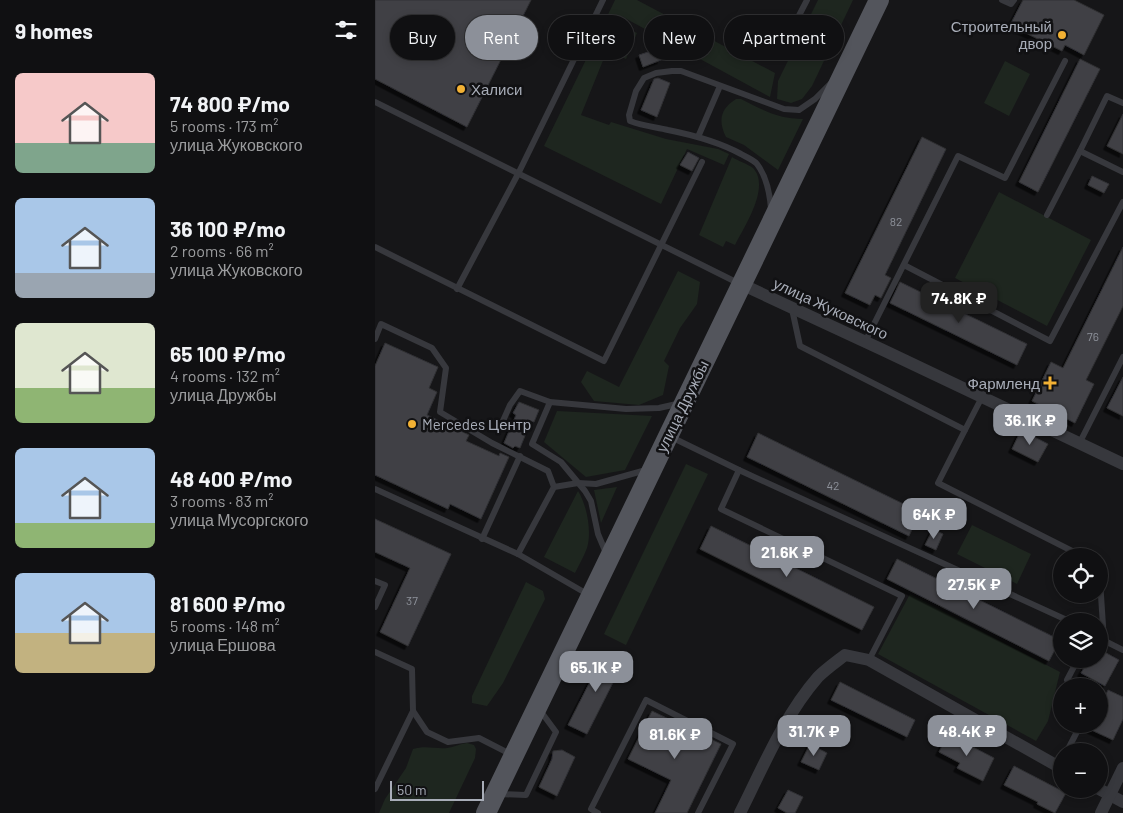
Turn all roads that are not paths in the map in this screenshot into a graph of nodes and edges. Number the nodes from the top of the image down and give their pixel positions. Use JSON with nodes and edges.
{"nodes":[{"id":1,"x":603,"y":0,"type":"edge"},
{"id":2,"x":807,"y":0,"type":"edge"},
{"id":3,"x":879,"y":0,"type":"edge"},
{"id":4,"x":1002,"y":0,"type":"edge"},
{"id":5,"x":1014,"y":0,"type":"edge"},
{"id":6,"x":799,"y":15,"type":"edge"},
{"id":7,"x":1065,"y":61,"type":"dead end"},
{"id":8,"x":845,"y":69,"type":"junction"},
{"id":9,"x":720,"y":86,"type":"junction"},
{"id":10,"x":375,"y":102,"type":"edge"},
{"id":11,"x":1123,"y":103,"type":"edge"},
{"id":12,"x":698,"y":137,"type":"junction"},
{"id":13,"x":1080,"y":151,"type":"junction"},
{"id":14,"x":702,"y":162,"type":"dead end"},
{"id":15,"x":1123,"y":172,"type":"edge"},
{"id":16,"x":518,"y":174,"type":"junction"},
{"id":17,"x":1123,"y":202,"type":"edge"},
{"id":18,"x":1047,"y":215,"type":"dead end"},
{"id":19,"x":773,"y":220,"type":"junction"},
{"id":20,"x":661,"y":245,"type":"junction"},
{"id":21,"x":375,"y":247,"type":"edge"},
{"id":22,"x":904,"y":265,"type":"junction"},
{"id":23,"x":741,"y":284,"type":"junction"},
{"id":24,"x":457,"y":289,"type":"junction"},
{"id":25,"x":792,"y":308,"type":"junction"},
{"id":26,"x":375,"y":339,"type":"edge"},
{"id":27,"x":865,"y":342,"type":"junction"},
{"id":28,"x":1123,"y":357,"type":"edge"},
{"id":29,"x":1115,"y":372,"type":"junction"},
{"id":30,"x":1123,"y":376,"type":"edge"},
{"id":31,"x":982,"y":397,"type":"junction"},
{"id":32,"x":550,"y":402,"type":"junction"},
{"id":33,"x":684,"y":402,"type":"junction"},
{"id":34,"x":499,"y":430,"type":"dead end"},
{"id":35,"x":965,"y":430,"type":"junction"},
{"id":36,"x":668,"y":435,"type":"junction"},
{"id":37,"x":1079,"y":444,"type":"junction"},
{"id":38,"x":520,"y":456,"type":"junction"},
{"id":39,"x":1123,"y":464,"type":"edge"},
{"id":40,"x":652,"y":468,"type":"junction"},
{"id":41,"x":739,"y":470,"type":"junction"},
{"id":42,"x":579,"y":483,"type":"junction"},
{"id":43,"x":554,"y":486,"type":"junction"},
{"id":44,"x":375,"y":489,"type":"edge"},
{"id":45,"x":482,"y":539,"type":"junction"},
{"id":46,"x":1066,"y":548,"type":"edge"},
{"id":47,"x":518,"y":554,"type":"junction"},
{"id":48,"x":608,"y":559,"type":"junction"},
{"id":49,"x":375,"y":581,"type":"edge"},
{"id":50,"x":590,"y":596,"type":"junction"},
{"id":51,"x":375,"y":607,"type":"edge"},
{"id":52,"x":1053,"y":614,"type":"edge"},
{"id":53,"x":1108,"y":643,"type":"edge"},
{"id":54,"x":1123,"y":650,"type":"edge"},
{"id":55,"x":375,"y":652,"type":"edge"},
{"id":56,"x":869,"y":660,"type":"junction"},
{"id":57,"x":537,"y":706,"type":"junction"},
{"id":58,"x":413,"y":711,"type":"junction"},
{"id":59,"x":514,"y":756,"type":"junction"},
{"id":60,"x":1053,"y":762,"type":"edge"},
{"id":61,"x":1123,"y":768,"type":"edge"},
{"id":62,"x":1108,"y":787,"type":"edge"},
{"id":63,"x":375,"y":789,"type":"edge"},
{"id":64,"x":495,"y":794,"type":"junction"},
{"id":65,"x":1108,"y":794,"type":"edge"},
{"id":66,"x":1103,"y":798,"type":"edge"},
{"id":67,"x":1123,"y":802,"type":"edge"},
{"id":68,"x":487,"y":813,"type":"edge"},
{"id":69,"x":597,"y":813,"type":"edge"},
{"id":70,"x":698,"y":813,"type":"edge"},
{"id":71,"x":740,"y":813,"type":"edge"},
{"id":72,"x":1101,"y":813,"type":"edge"}],
"edges":[{"from":1,"to":16,"type":"lane"},
{"from":2,"to":6,"type":"lane"},
{"from":3,"to":8,"type":"main road","name":"улица Дружбы"},
{"from":4,"to":5,"type":"lane"},
{"from":7,"to":22,"type":"lane"},
{"from":8,"to":9,"type":"lane"},
{"from":8,"to":19,"type":"main road","name":"улица Дружбы"},
{"from":9,"to":12,"type":"lane"},
{"from":9,"to":12,"type":"lane"},
{"from":10,"to":16,"type":"lane"},
{"from":11,"to":13,"type":"lane"},
{"from":12,"to":19,"type":"lane"},
{"from":13,"to":15,"type":"lane"},
{"from":13,"to":18,"type":"lane"},
{"from":14,"to":20,"type":"lane"},
{"from":16,"to":20,"type":"lane"},
{"from":16,"to":24,"type":"lane"},
{"from":17,"to":22,"type":"lane"},
{"from":19,"to":23,"type":"main road","name":"улица Дружбы"},
{"from":20,"to":23,"type":"lane"},
{"from":20,"to":24,"type":"lane"},
{"from":21,"to":24,"type":"lane"},
{"from":22,"to":27,"type":"lane"},
{"from":23,"to":25,"type":"street","name":"улица Жуковского"},
{"from":23,"to":33,"type":"main road","name":"улица Дружбы"},
{"from":25,"to":27,"type":"street","name":"улица Жуковского"},
{"from":25,"to":35,"type":"lane"},
{"from":26,"to":38,"type":"lane"},
{"from":27,"to":31,"type":"street","name":"улица Жуковского"},
{"from":28,"to":29,"type":"lane"},
{"from":29,"to":30,"type":"lane"},
{"from":29,"to":37,"type":"lane"},
{"from":31,"to":35,"type":"lane"},
{"from":31,"to":37,"type":"street","name":"улица Жуковского"},
{"from":32,"to":33,"type":"lane"},
{"from":32,"to":34,"type":"lane"},
{"from":32,"to":42,"type":"lane"},
{"from":33,"to":36,"type":"main road","name":"улица Дружбы"},
{"from":35,"to":46,"type":"lane"},
{"from":36,"to":40,"type":"main road","name":"улица Дружбы"},
{"from":36,"to":41,"type":"lane"},
{"from":37,"to":39,"type":"street","name":"улица Жуковского"},
{"from":38,"to":43,"type":"lane"},
{"from":38,"to":45,"type":"lane"},
{"from":40,"to":42,"type":"lane"},
{"from":40,"to":48,"type":"main road","name":"улица Дружбы"},
{"from":41,"to":52,"type":"lane"},
{"from":41,"to":56,"type":"lane"},
{"from":42,"to":43,"type":"lane"},
{"from":42,"to":48,"type":"lane"},
{"from":43,"to":47,"type":"lane"},
{"from":44,"to":45,"type":"lane"},
{"from":45,"to":47,"type":"lane"},
{"from":47,"to":50,"type":"lane"},
{"from":48,"to":50,"type":"main road","name":"улица Дружбы"},
{"from":49,"to":51,"type":"lane"},
{"from":50,"to":57,"type":"main road","name":"улица Дружбы"},
{"from":53,"to":54,"type":"lane"},
{"from":55,"to":58,"type":"lane"},
{"from":56,"to":60,"type":"street"},
{"from":56,"to":71,"type":"street"},
{"from":57,"to":59,"type":"main road","name":"улица Дружбы"},
{"from":57,"to":64,"type":"lane"},
{"from":58,"to":59,"type":"lane"},
{"from":58,"to":63,"type":"lane"},
{"from":59,"to":64,"type":"main road","name":"улица Дружбы"},
{"from":61,"to":62,"type":"street"},
{"from":64,"to":68,"type":"main road","name":"улица Дружбы"},
{"from":65,"to":67,"type":"street"},
{"from":66,"to":72,"type":"street"},
{"from":69,"to":70,"type":"lane"}]}
